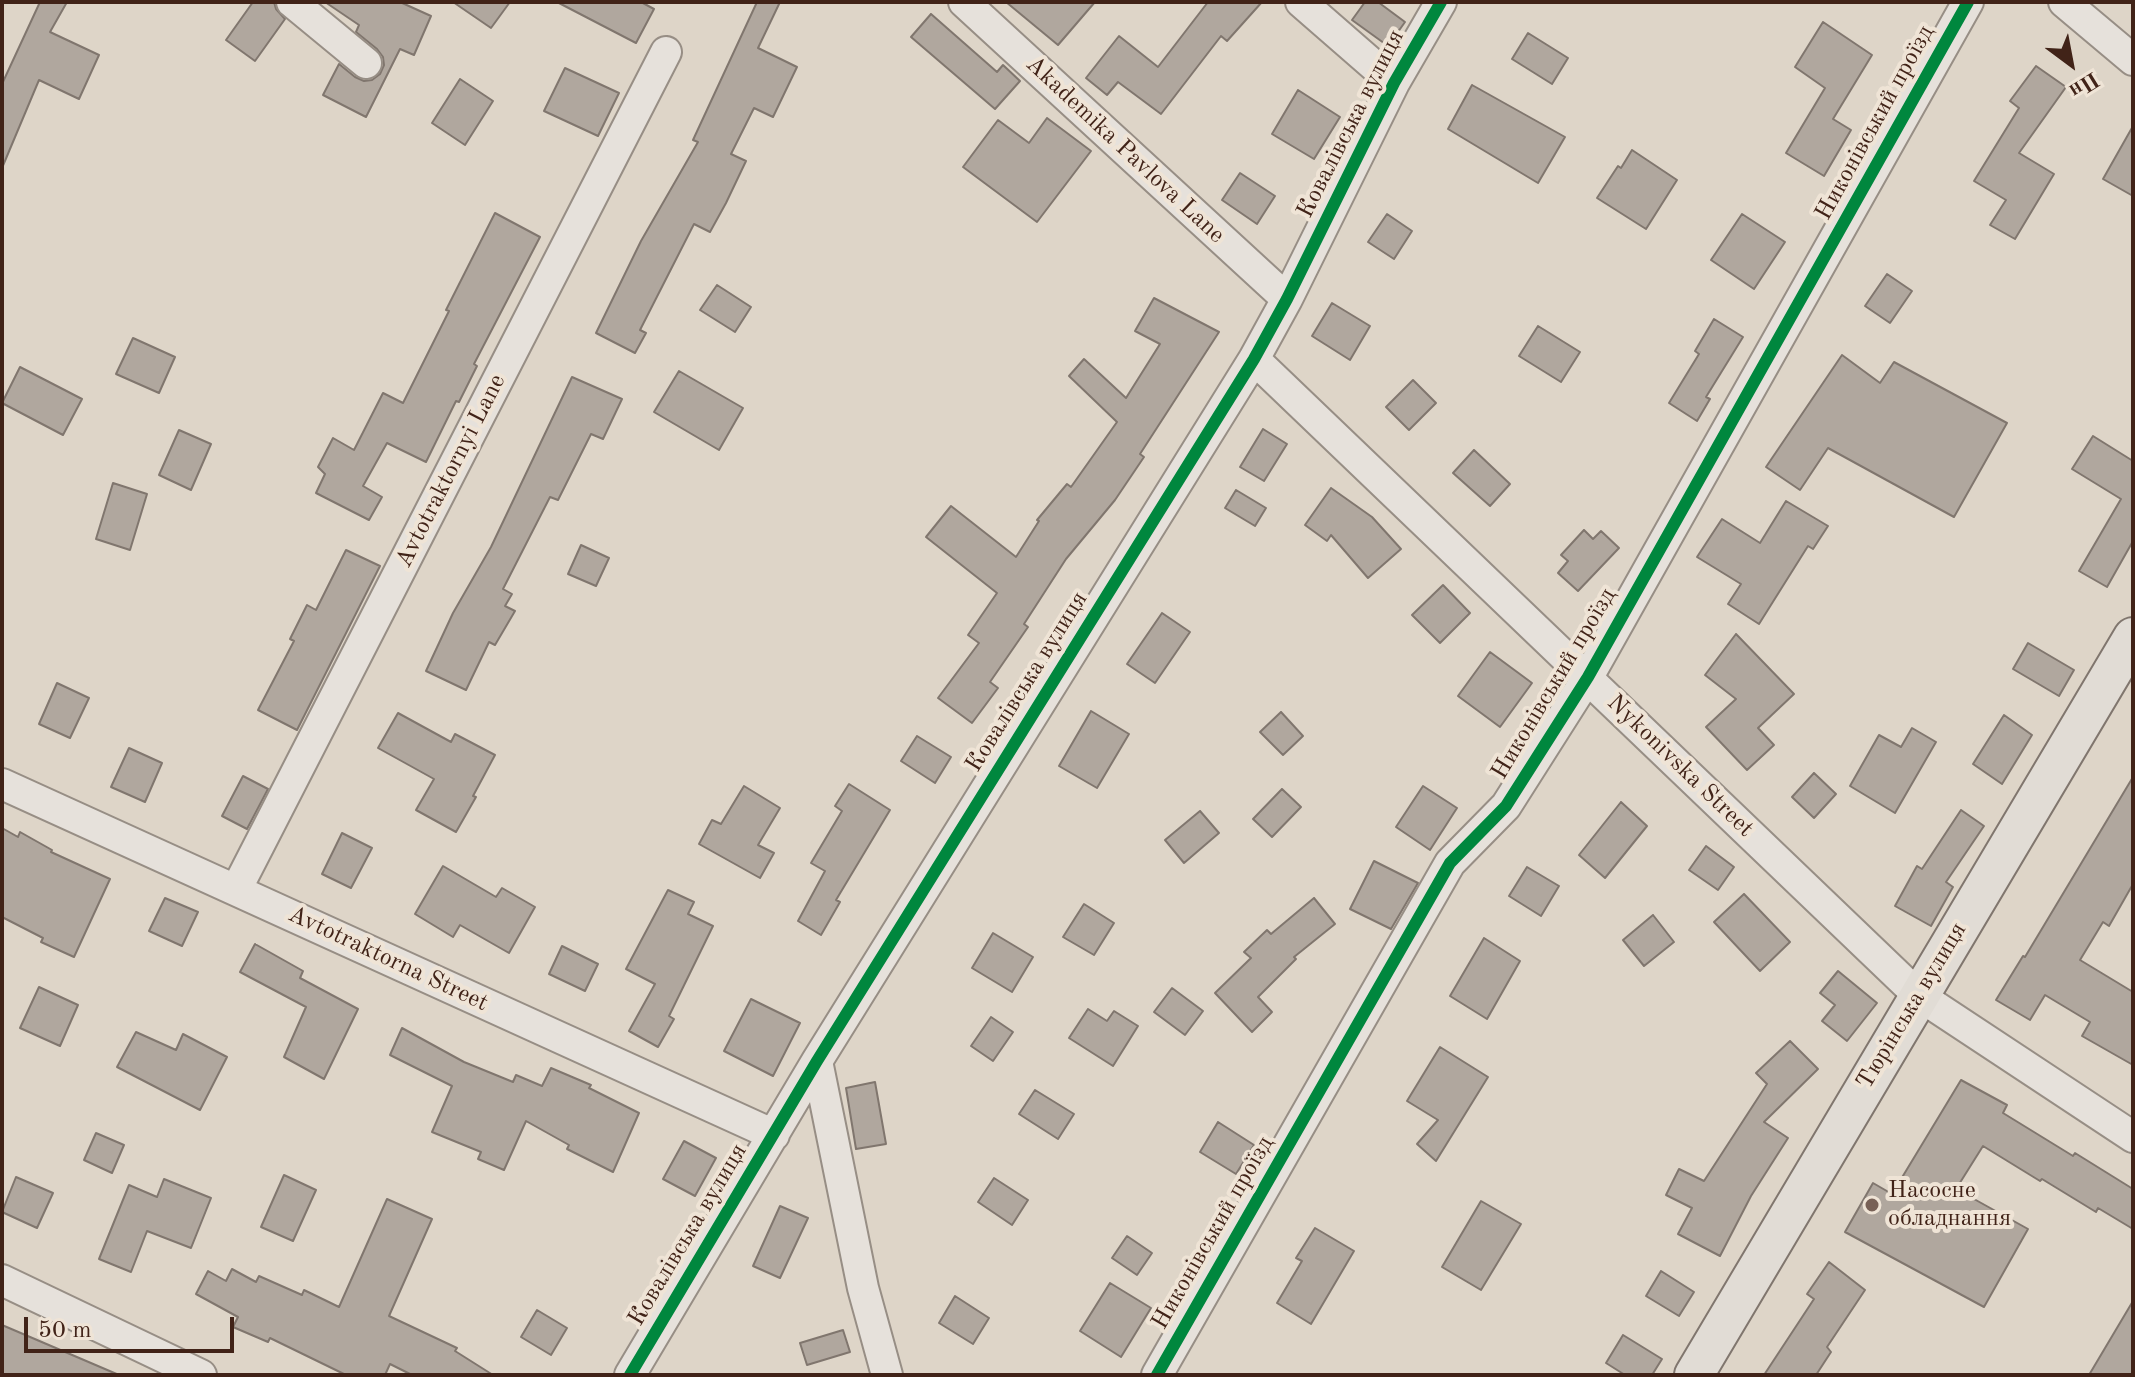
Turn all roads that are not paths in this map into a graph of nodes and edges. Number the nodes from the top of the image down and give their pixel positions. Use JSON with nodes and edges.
{"nodes":[{"id":1,"x":292,"y":2,"type":"edge"},
{"id":2,"x":964,"y":2,"type":"edge"},
{"id":3,"x":1301,"y":2,"type":"edge"},
{"id":4,"x":1441,"y":2,"type":"edge"},
{"id":5,"x":1968,"y":2,"type":"edge"},
{"id":6,"x":2064,"y":2,"type":"edge"},
{"id":7,"x":666,"y":52,"type":"dead end"},
{"id":8,"x":2133,"y":60,"type":"edge"},
{"id":9,"x":366,"y":63,"type":"dead end"},
{"id":10,"x":1394,"y":83,"type":"junction"},
{"id":11,"x":1287,"y":299,"type":"junction"},
{"id":12,"x":1254,"y":359,"type":"junction"},
{"id":13,"x":2133,"y":637,"type":"edge"},
{"id":14,"x":1588,"y":677,"type":"junction"},
{"id":15,"x":2,"y":784,"type":"edge"},
{"id":16,"x":236,"y":890,"type":"junction"},
{"id":17,"x":1918,"y":995,"type":"junction"},
{"id":18,"x":817,"y":1061,"type":"junction"},
{"id":19,"x":774,"y":1135,"type":"junction"},
{"id":20,"x":2133,"y":1137,"type":"edge"},
{"id":21,"x":2,"y":1280,"type":"edge"},
{"id":22,"x":201,"y":1375,"type":"edge"},
{"id":23,"x":630,"y":1375,"type":"edge"},
{"id":24,"x":887,"y":1375,"type":"edge"},
{"id":25,"x":1157,"y":1375,"type":"edge"},
{"id":26,"x":1694,"y":1375,"type":"edge"}],
"edges":[{"from":1,"to":9,"type":"street"},
{"from":2,"to":11,"type":"street","name":"Akademika Pavlova Lane"},
{"from":3,"to":10,"type":"street"},
{"from":4,"to":10,"type":"street","name":"Ковалівська вулиця"},
{"from":5,"to":14,"type":"street","name":"Никонівський проїзд"},
{"from":6,"to":8,"type":"street"},
{"from":7,"to":16,"type":"street","name":"Avtotraktornyi Lane"},
{"from":10,"to":11,"type":"street","name":"Ковалівська вулиця"},
{"from":11,"to":12,"type":"street","name":"Ковалівська вулиця"},
{"from":12,"to":14,"type":"street","name":"Nykonivska Street"},
{"from":12,"to":18,"type":"street","name":"Ковалівська вулиця"},
{"from":13,"to":17,"type":"main road","name":"Тюрінська вулиця"},
{"from":14,"to":17,"type":"street","name":"Nykonivska Street"},
{"from":14,"to":25,"type":"street","name":"Никонівський проїзд"},
{"from":15,"to":16,"type":"street","name":"Avtotraktorna Street"},
{"from":16,"to":19,"type":"street","name":"Avtotraktorna Street"},
{"from":17,"to":20,"type":"street","name":"Nykonivska Street"},
{"from":17,"to":26,"type":"main road","name":"Тюрінська вулиця"},
{"from":18,"to":19,"type":"street","name":"Ковалівська вулиця"},
{"from":18,"to":24,"type":"street"},
{"from":19,"to":23,"type":"street","name":"Ковалівська вулиця"},
{"from":21,"to":22,"type":"street"}]}
